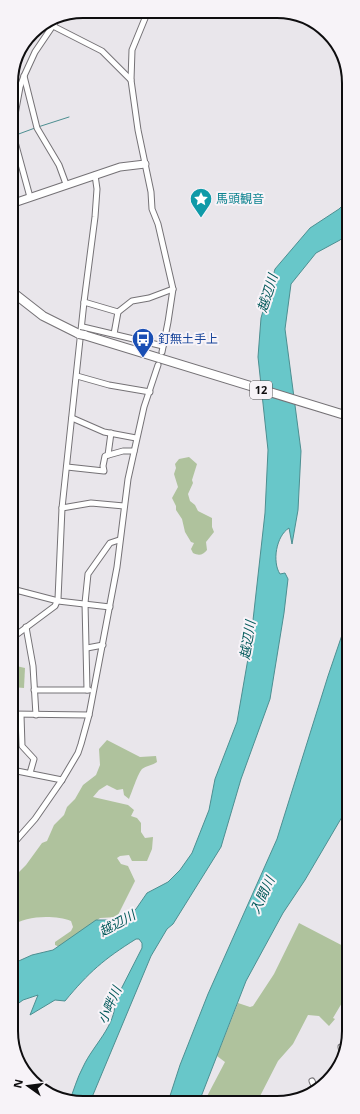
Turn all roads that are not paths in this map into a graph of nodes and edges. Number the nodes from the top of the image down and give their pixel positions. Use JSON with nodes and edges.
{"nodes":[{"id":1,"x":145,"y":18,"type":"edge"},
{"id":2,"x":54,"y":25,"type":"edge"},
{"id":3,"x":50,"y":27,"type":"edge"},
{"id":4,"x":24,"y":76,"type":"junction"},
{"id":5,"x":131,"y":80,"type":"junction"},
{"id":6,"x":18,"y":98,"type":"edge"},
{"id":7,"x":18,"y":153,"type":"edge"},
{"id":8,"x":145,"y":164,"type":"junction"},
{"id":9,"x":95,"y":174,"type":"junction"},
{"id":10,"x":66,"y":184,"type":"junction"},
{"id":11,"x":30,"y":197,"type":"junction"},
{"id":12,"x":18,"y":201,"type":"edge"},
{"id":13,"x":173,"y":289,"type":"junction"},
{"id":14,"x":18,"y":297,"type":"edge"},
{"id":15,"x":84,"y":302,"type":"junction"},
{"id":16,"x":118,"y":312,"type":"junction"},
{"id":17,"x":82,"y":332,"type":"junction"},
{"id":18,"x":114,"y":334,"type":"junction"},
{"id":19,"x":158,"y":365,"type":"dead end"},
{"id":20,"x":77,"y":376,"type":"junction"},
{"id":21,"x":150,"y":392,"type":"junction"},
{"id":22,"x":342,"y":414,"type":"edge"},
{"id":23,"x":72,"y":418,"type":"junction"},
{"id":24,"x":112,"y":433,"type":"junction"},
{"id":25,"x":136,"y":438,"type":"junction"},
{"id":26,"x":134,"y":451,"type":"junction"},
{"id":27,"x":108,"y":455,"type":"junction"},
{"id":28,"x":66,"y":467,"type":"junction"},
{"id":29,"x":124,"y":506,"type":"junction"},
{"id":30,"x":62,"y":508,"type":"junction"},
{"id":31,"x":120,"y":540,"type":"junction"},
{"id":32,"x":18,"y":591,"type":"edge"},
{"id":33,"x":58,"y":601,"type":"junction"},
{"id":34,"x":85,"y":603,"type":"junction"},
{"id":35,"x":110,"y":606,"type":"junction"},
{"id":36,"x":26,"y":627,"type":"junction"},
{"id":37,"x":18,"y":633,"type":"edge"},
{"id":38,"x":103,"y":645,"type":"junction"},
{"id":39,"x":87,"y":648,"type":"junction"},
{"id":40,"x":34,"y":690,"type":"junction"},
{"id":41,"x":87,"y":690,"type":"junction"},
{"id":42,"x":94,"y":690,"type":"junction"},
{"id":43,"x":18,"y":715,"type":"edge"},
{"id":44,"x":21,"y":715,"type":"junction"},
{"id":45,"x":36,"y":715,"type":"junction"},
{"id":46,"x":89,"y":715,"type":"junction"},
{"id":47,"x":18,"y":771,"type":"edge"},
{"id":48,"x":30,"y":773,"type":"junction"},
{"id":49,"x":62,"y":780,"type":"junction"},
{"id":50,"x":18,"y":838,"type":"edge"},
{"id":51,"x":312,"y":1081,"type":"dead end"},
{"id":52,"x":314,"y":1085,"type":"edge"}],
"edges":[{"from":1,"to":5,"type":"street"},
{"from":2,"to":5,"type":"street"},
{"from":3,"to":4,"type":"street"},
{"from":4,"to":6,"type":"street"},
{"from":4,"to":10,"type":"street"},
{"from":5,"to":8,"type":"street"},
{"from":7,"to":11,"type":"street"},
{"from":8,"to":9,"type":"street"},
{"from":8,"to":13,"type":"street"},
{"from":9,"to":10,"type":"street"},
{"from":9,"to":15,"type":"street"},
{"from":10,"to":11,"type":"street"},
{"from":11,"to":12,"type":"street"},
{"from":13,"to":16,"type":"street"},
{"from":13,"to":18,"type":"street"},
{"from":14,"to":17,"type":"main road","number":"12"},
{"from":15,"to":16,"type":"street"},
{"from":15,"to":17,"type":"street"},
{"from":16,"to":18,"type":"street"},
{"from":17,"to":18,"type":"street"},
{"from":17,"to":20,"type":"street"},
{"from":17,"to":22,"type":"main road","number":"12"},
{"from":19,"to":21,"type":"street"},
{"from":20,"to":21,"type":"street"},
{"from":20,"to":23,"type":"street"},
{"from":21,"to":25,"type":"street"},
{"from":23,"to":24,"type":"street"},
{"from":23,"to":28,"type":"street"},
{"from":24,"to":25,"type":"street"},
{"from":24,"to":27,"type":"street"},
{"from":25,"to":26,"type":"street"},
{"from":26,"to":27,"type":"street"},
{"from":26,"to":29,"type":"street"},
{"from":27,"to":28,"type":"street"},
{"from":28,"to":30,"type":"street"},
{"from":29,"to":30,"type":"street"},
{"from":29,"to":31,"type":"street"},
{"from":30,"to":33,"type":"street"},
{"from":31,"to":34,"type":"street"},
{"from":31,"to":35,"type":"street"},
{"from":32,"to":33,"type":"street"},
{"from":33,"to":34,"type":"street"},
{"from":33,"to":36,"type":"street"},
{"from":34,"to":35,"type":"street"},
{"from":34,"to":39,"type":"street"},
{"from":35,"to":38,"type":"street"},
{"from":36,"to":37,"type":"street"},
{"from":36,"to":40,"type":"street"},
{"from":38,"to":39,"type":"street"},
{"from":38,"to":42,"type":"street"},
{"from":39,"to":41,"type":"street"},
{"from":40,"to":41,"type":"street"},
{"from":40,"to":45,"type":"street"},
{"from":41,"to":42,"type":"street"},
{"from":42,"to":46,"type":"street"},
{"from":43,"to":44,"type":"street"},
{"from":44,"to":45,"type":"street"},
{"from":44,"to":48,"type":"street"},
{"from":45,"to":46,"type":"street"},
{"from":46,"to":49,"type":"street"},
{"from":47,"to":48,"type":"street"},
{"from":48,"to":49,"type":"street"},
{"from":49,"to":50,"type":"street"},
{"from":51,"to":52,"type":"street"}]}
